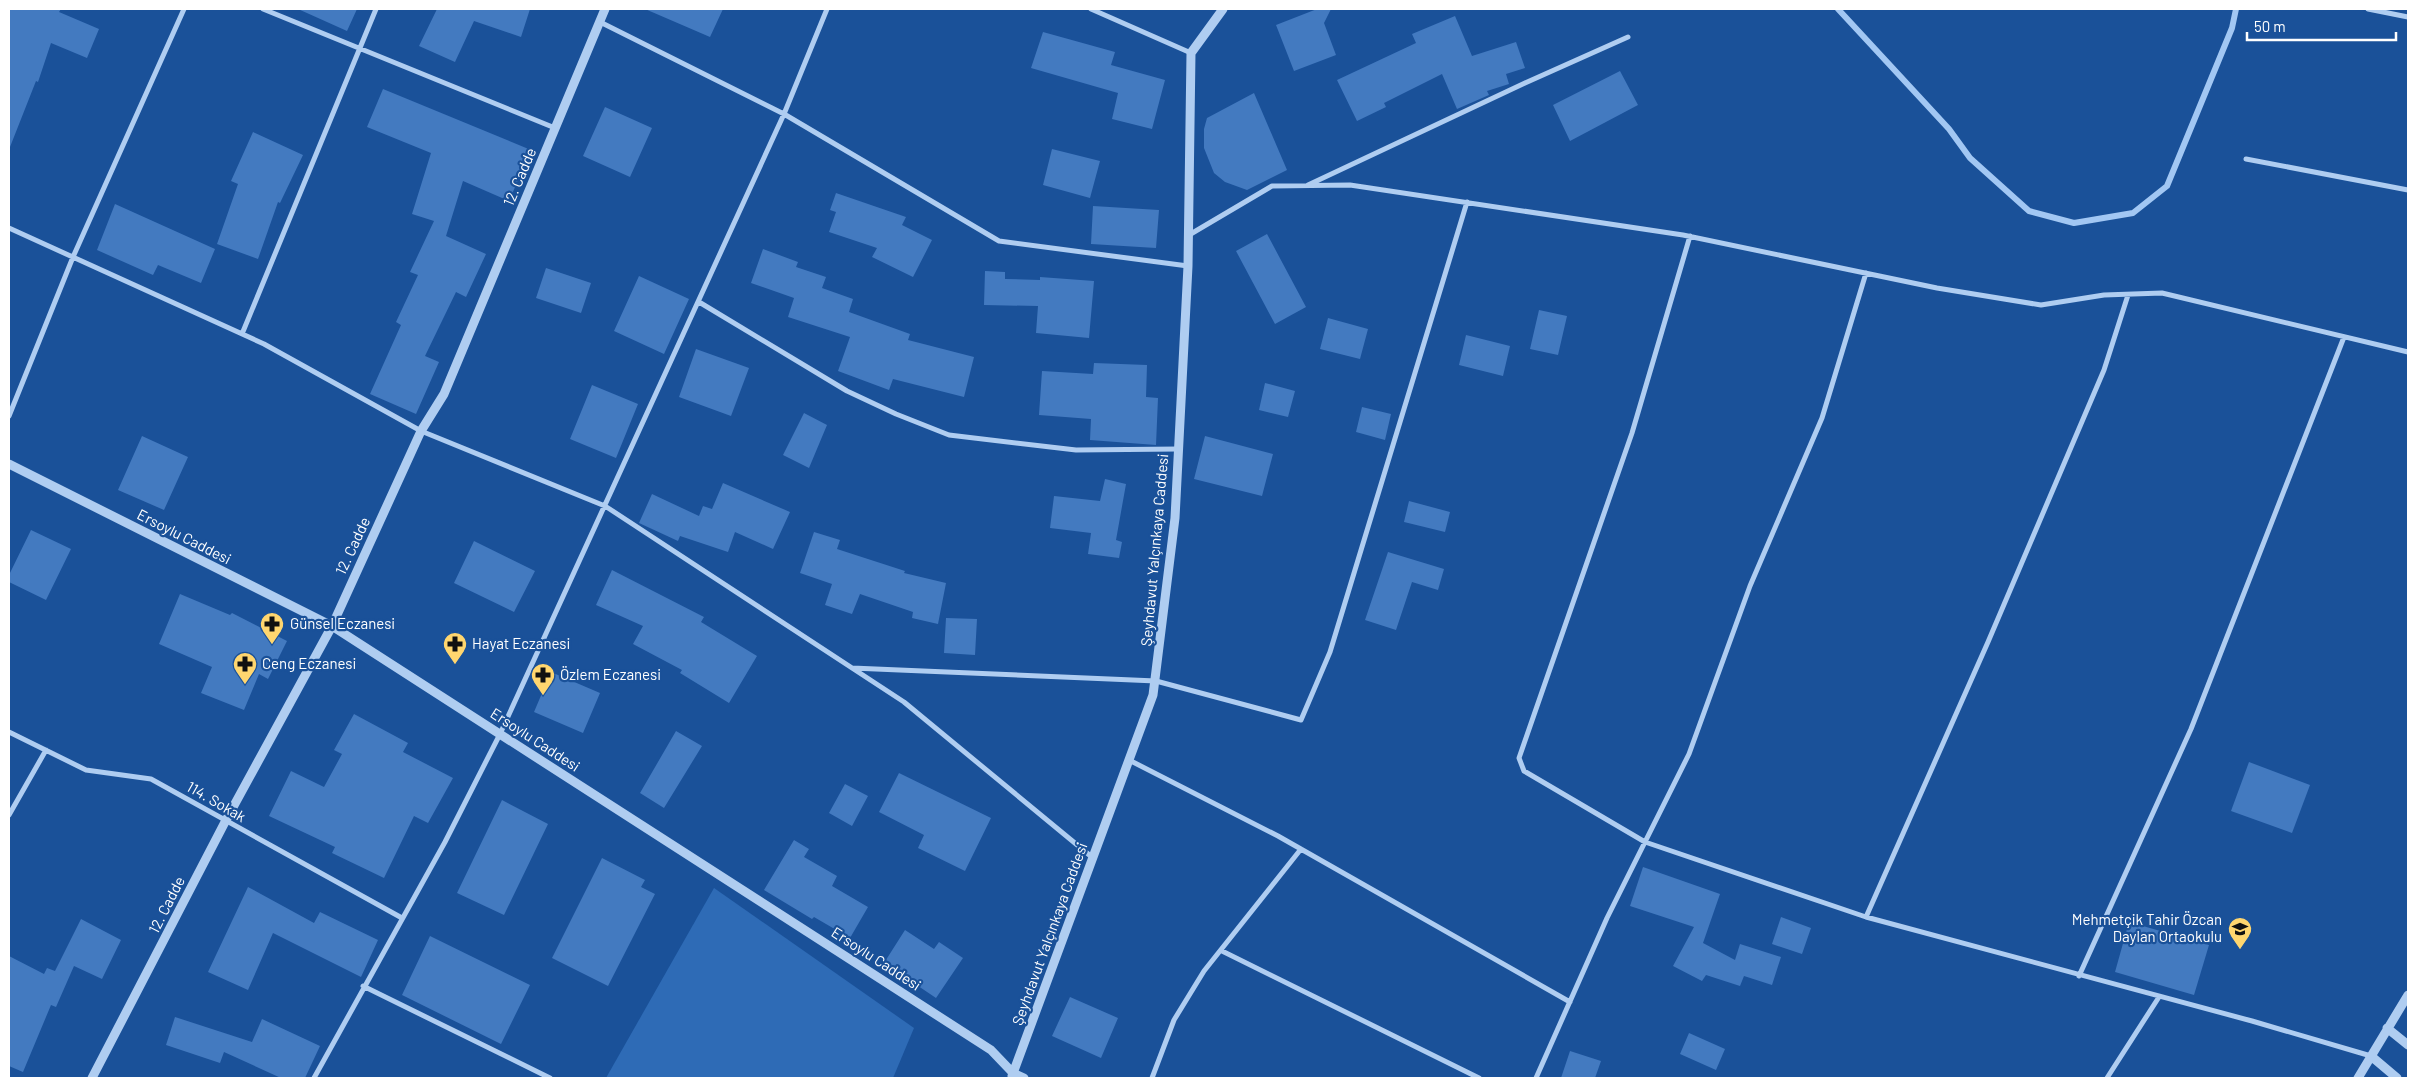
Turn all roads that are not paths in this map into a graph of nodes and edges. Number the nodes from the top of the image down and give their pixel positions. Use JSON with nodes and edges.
{"nodes":[{"id":1,"x":184,"y":9,"type":"edge"},
{"id":2,"x":263,"y":9,"type":"edge"},
{"id":3,"x":376,"y":9,"type":"edge"},
{"id":4,"x":605,"y":9,"type":"edge"},
{"id":5,"x":827,"y":9,"type":"edge"},
{"id":6,"x":1091,"y":9,"type":"edge"},
{"id":7,"x":1223,"y":9,"type":"edge"},
{"id":8,"x":2368,"y":9,"type":"edge"},
{"id":9,"x":2408,"y":17,"type":"edge"},
{"id":10,"x":600,"y":22,"type":"junction"},
{"id":11,"x":1628,"y":37,"type":"dead end"},
{"id":12,"x":359,"y":48,"type":"junction"},
{"id":13,"x":1191,"y":53,"type":"junction"},
{"id":14,"x":784,"y":114,"type":"junction"},
{"id":15,"x":556,"y":128,"type":"junction"},
{"id":16,"x":2246,"y":159,"type":"dead end"},
{"id":17,"x":1306,"y":186,"type":"junction"},
{"id":18,"x":2408,"y":190,"type":"edge"},
{"id":19,"x":1467,"y":202,"type":"junction"},
{"id":20,"x":9,"y":228,"type":"edge"},
{"id":21,"x":1189,"y":235,"type":"junction"},
{"id":22,"x":1690,"y":236,"type":"junction"},
{"id":23,"x":73,"y":257,"type":"junction"},
{"id":24,"x":1188,"y":266,"type":"junction"},
{"id":25,"x":1866,"y":273,"type":"junction"},
{"id":26,"x":2128,"y":294,"type":"junction"},
{"id":27,"x":699,"y":302,"type":"junction"},
{"id":28,"x":242,"y":334,"type":"junction"},
{"id":29,"x":2344,"y":337,"type":"junction"},
{"id":30,"x":2408,"y":352,"type":"edge"},
{"id":31,"x":9,"y":416,"type":"edge"},
{"id":32,"x":421,"y":431,"type":"junction"},
{"id":33,"x":1178,"y":450,"type":"junction"},
{"id":34,"x":9,"y":464,"type":"edge"},
{"id":35,"x":605,"y":506,"type":"junction"},
{"id":36,"x":332,"y":626,"type":"junction"},
{"id":37,"x":852,"y":668,"type":"junction"},
{"id":38,"x":1156,"y":681,"type":"junction"},
{"id":39,"x":9,"y":732,"type":"edge"},
{"id":40,"x":500,"y":734,"type":"junction"},
{"id":41,"x":46,"y":750,"type":"junction"},
{"id":42,"x":1129,"y":760,"type":"junction"},
{"id":43,"x":9,"y":816,"type":"edge"},
{"id":44,"x":225,"y":822,"type":"junction"},
{"id":45,"x":1645,"y":842,"type":"junction"},
{"id":46,"x":1301,"y":849,"type":"junction"},
{"id":47,"x":1093,"y":858,"type":"junction"},
{"id":48,"x":1866,"y":916,"type":"junction"},
{"id":49,"x":402,"y":918,"type":"junction"},
{"id":50,"x":1222,"y":951,"type":"junction"},
{"id":51,"x":2079,"y":976,"type":"junction"},
{"id":52,"x":363,"y":986,"type":"junction"},
{"id":53,"x":2408,"y":995,"type":"edge"},
{"id":54,"x":2159,"y":997,"type":"junction"},
{"id":55,"x":1570,"y":1002,"type":"junction"},
{"id":56,"x":2387,"y":1028,"type":"junction"},
{"id":57,"x":2408,"y":1045,"type":"edge"},
{"id":58,"x":2371,"y":1056,"type":"junction"},
{"id":59,"x":1012,"y":1076,"type":"edge"},
{"id":60,"x":92,"y":1078,"type":"edge"},
{"id":61,"x":314,"y":1078,"type":"edge"},
{"id":62,"x":550,"y":1078,"type":"edge"},
{"id":63,"x":1024,"y":1078,"type":"edge"},
{"id":64,"x":1152,"y":1078,"type":"edge"},
{"id":65,"x":1479,"y":1078,"type":"edge"},
{"id":66,"x":1536,"y":1078,"type":"edge"},
{"id":67,"x":2107,"y":1078,"type":"edge"},
{"id":68,"x":2358,"y":1078,"type":"edge"},
{"id":69,"x":2397,"y":1078,"type":"edge"}],
"edges":[{"from":1,"to":23,"type":"street"},
{"from":2,"to":12,"type":"street"},
{"from":3,"to":12,"type":"street"},
{"from":4,"to":10,"type":"street","name":"12. Cadde"},
{"from":5,"to":14,"type":"street"},
{"from":6,"to":13,"type":"street"},
{"from":7,"to":13,"type":"street"},
{"from":8,"to":9,"type":"street"},
{"from":10,"to":14,"type":"street"},
{"from":10,"to":15,"type":"street","name":"12. Cadde"},
{"from":11,"to":17,"type":"street"},
{"from":12,"to":15,"type":"street"},
{"from":12,"to":28,"type":"street"},
{"from":13,"to":21,"type":"street","name":"Şeyhdavut Yalçınkaya Caddesi"},
{"from":14,"to":24,"type":"street"},
{"from":14,"to":27,"type":"street"},
{"from":15,"to":32,"type":"street","name":"12. Cadde"},
{"from":16,"to":18,"type":"street"},
{"from":17,"to":19,"type":"street"},
{"from":17,"to":21,"type":"street"},
{"from":19,"to":22,"type":"street"},
{"from":19,"to":38,"type":"street"},
{"from":20,"to":23,"type":"street"},
{"from":21,"to":24,"type":"street","name":"Şeyhdavut Yalçınkaya Caddesi"},
{"from":22,"to":25,"type":"street"},
{"from":22,"to":45,"type":"street"},
{"from":23,"to":28,"type":"street"},
{"from":23,"to":31,"type":"street"},
{"from":24,"to":33,"type":"street","name":"Şeyhdavut Yalçınkaya Caddesi"},
{"from":25,"to":26,"type":"street"},
{"from":25,"to":45,"type":"street"},
{"from":26,"to":29,"type":"street"},
{"from":26,"to":48,"type":"street"},
{"from":27,"to":33,"type":"street"},
{"from":27,"to":35,"type":"street"},
{"from":28,"to":32,"type":"street"},
{"from":29,"to":30,"type":"street"},
{"from":29,"to":51,"type":"street"},
{"from":32,"to":35,"type":"street"},
{"from":32,"to":36,"type":"street","name":"12. Cadde"},
{"from":33,"to":38,"type":"street","name":"Şeyhdavut Yalçınkaya Caddesi"},
{"from":34,"to":36,"type":"street","name":"Ersoylu Caddesi"},
{"from":35,"to":37,"type":"street"},
{"from":35,"to":40,"type":"street"},
{"from":36,"to":40,"type":"street","name":"Ersoylu Caddesi"},
{"from":36,"to":44,"type":"street","name":"12. Cadde"},
{"from":37,"to":38,"type":"street"},
{"from":37,"to":47,"type":"street"},
{"from":38,"to":42,"type":"street","name":"Şeyhdavut Yalçınkaya Caddesi"},
{"from":39,"to":41,"type":"street","name":"114. Sokak"},
{"from":40,"to":49,"type":"street"},
{"from":40,"to":59,"type":"street","name":"Ersoylu Caddesi"},
{"from":41,"to":43,"type":"street"},
{"from":41,"to":44,"type":"street","name":"114. Sokak"},
{"from":42,"to":46,"type":"street"},
{"from":42,"to":47,"type":"street","name":"Şeyhdavut Yalçınkaya Caddesi"},
{"from":44,"to":49,"type":"street","name":"114. Sokak"},
{"from":44,"to":60,"type":"street","name":"12. Cadde"},
{"from":45,"to":48,"type":"street"},
{"from":45,"to":55,"type":"street"},
{"from":46,"to":50,"type":"street"},
{"from":46,"to":55,"type":"street"},
{"from":47,"to":59,"type":"street","name":"Şeyhdavut Yalçınkaya Caddesi"},
{"from":48,"to":51,"type":"street"},
{"from":49,"to":52,"type":"street"},
{"from":50,"to":64,"type":"street"},
{"from":50,"to":65,"type":"street"},
{"from":51,"to":54,"type":"street"},
{"from":52,"to":61,"type":"street"},
{"from":52,"to":62,"type":"street"},
{"from":53,"to":56,"type":"street"},
{"from":54,"to":58,"type":"street"},
{"from":54,"to":67,"type":"street"},
{"from":55,"to":66,"type":"street"},
{"from":56,"to":57,"type":"street"},
{"from":56,"to":58,"type":"street"},
{"from":58,"to":68,"type":"street"},
{"from":58,"to":69,"type":"street"},
{"from":59,"to":63,"type":"street","name":"Ersoylu Caddesi"}]}
